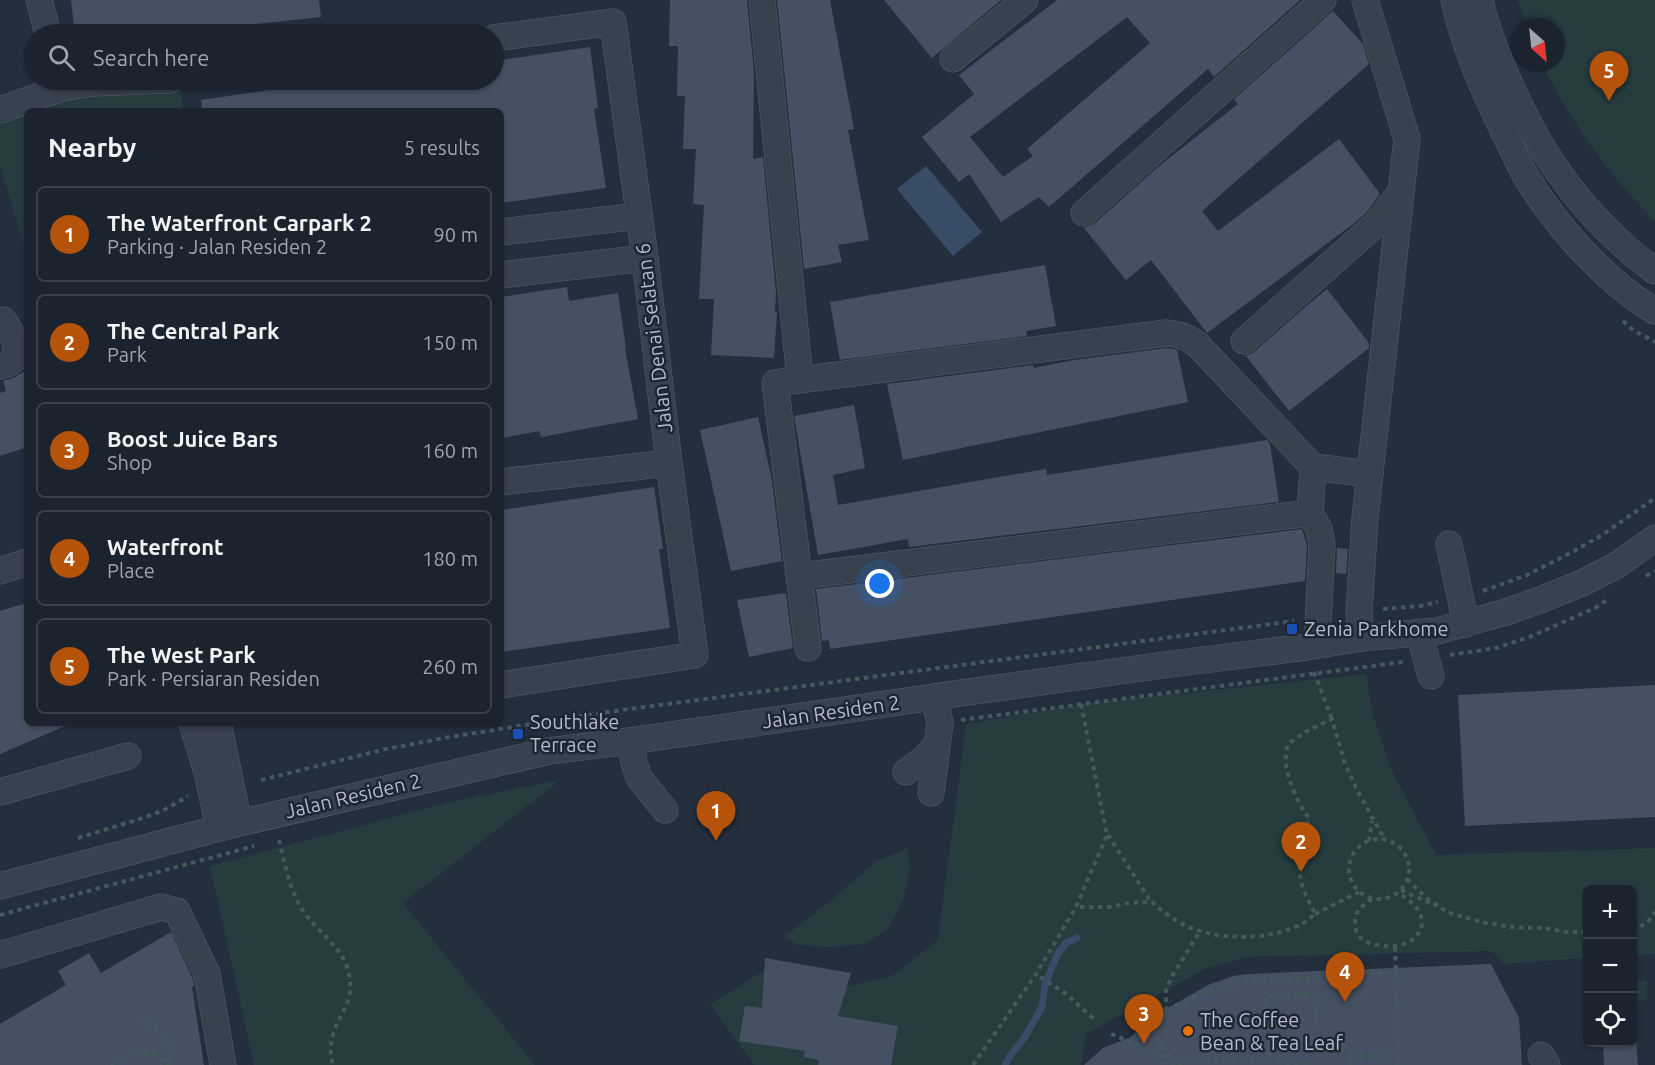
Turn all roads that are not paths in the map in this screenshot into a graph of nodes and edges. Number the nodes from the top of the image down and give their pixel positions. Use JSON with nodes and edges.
{"nodes":[{"id":1,"x":39,"y":0,"type":"edge"},
{"id":2,"x":762,"y":0,"type":"edge"},
{"id":3,"x":1025,"y":0,"type":"edge"},
{"id":4,"x":1323,"y":0,"type":"edge"},
{"id":5,"x":1365,"y":0,"type":"edge"},
{"id":6,"x":1454,"y":0,"type":"edge"},
{"id":7,"x":1480,"y":0,"type":"edge"},
{"id":8,"x":45,"y":24,"type":"edge"},
{"id":9,"x":504,"y":37,"type":"edge"},
{"id":10,"x":953,"y":59,"type":"dead end"},
{"id":11,"x":47,"y":90,"type":"edge"},
{"id":12,"x":0,"y":110,"type":"edge"},
{"id":13,"x":1401,"y":191,"type":"junction"},
{"id":14,"x":1084,"y":213,"type":"dead end"},
{"id":15,"x":639,"y":216,"type":"junction"},
{"id":16,"x":504,"y":232,"type":"edge"},
{"id":17,"x":645,"y":258,"type":"junction"},
{"id":18,"x":1655,"y":271,"type":"edge"},
{"id":19,"x":504,"y":275,"type":"edge"},
{"id":20,"x":1655,"y":311,"type":"edge"},
{"id":21,"x":0,"y":321,"type":"edge"},
{"id":22,"x":1244,"y":341,"type":"dead end"},
{"id":23,"x":0,"y":366,"type":"edge"},
{"id":24,"x":800,"y":379,"type":"junction"},
{"id":25,"x":669,"y":463,"type":"junction"},
{"id":26,"x":1312,"y":467,"type":"junction"},
{"id":27,"x":1370,"y":474,"type":"junction"},
{"id":28,"x":504,"y":482,"type":"edge"},
{"id":29,"x":1310,"y":513,"type":"junction"},
{"id":30,"x":1655,"y":538,"type":"edge"},
{"id":31,"x":1451,"y":554,"type":"dead end"},
{"id":32,"x":24,"y":563,"type":"edge"},
{"id":33,"x":0,"y":571,"type":"edge"},
{"id":34,"x":800,"y":576,"type":"junction"},
{"id":35,"x":1466,"y":624,"type":"junction"},
{"id":36,"x":1419,"y":632,"type":"junction"},
{"id":37,"x":1361,"y":638,"type":"junction"},
{"id":38,"x":1317,"y":645,"type":"junction"},
{"id":39,"x":808,"y":648,"type":"dead end"},
{"id":40,"x":1431,"y":676,"type":"dead end"},
{"id":41,"x":504,"y":685,"type":"edge"},
{"id":42,"x":934,"y":698,"type":"junction"},
{"id":43,"x":193,"y":726,"type":"edge"},
{"id":44,"x":218,"y":726,"type":"edge"},
{"id":45,"x":630,"y":741,"type":"junction"},
{"id":46,"x":938,"y":744,"type":"junction"},
{"id":47,"x":128,"y":756,"type":"dead end"},
{"id":48,"x":906,"y":772,"type":"dead end"},
{"id":49,"x":0,"y":792,"type":"edge"},
{"id":50,"x":931,"y":793,"type":"dead end"},
{"id":51,"x":664,"y":810,"type":"dead end"},
{"id":52,"x":229,"y":825,"type":"junction"},
{"id":53,"x":0,"y":886,"type":"edge"},
{"id":54,"x":0,"y":955,"type":"edge"},
{"id":55,"x":224,"y":1065,"type":"edge"}],
"edges":[{"from":1,"to":8,"type":"street"},
{"from":2,"to":24,"type":"street"},
{"from":3,"to":10,"type":"street"},
{"from":4,"to":14,"type":"street"},
{"from":5,"to":13,"type":"street"},
{"from":6,"to":20,"type":"street"},
{"from":7,"to":18,"type":"street"},
{"from":9,"to":15,"type":"street","name":"Jalan Denai Selatan 6"},
{"from":11,"to":12,"type":"street"},
{"from":13,"to":22,"type":"street"},
{"from":13,"to":27,"type":"street"},
{"from":15,"to":16,"type":"street"},
{"from":15,"to":17,"type":"street","name":"Jalan Denai Selatan 6"},
{"from":17,"to":19,"type":"street"},
{"from":17,"to":25,"type":"street","name":"Jalan Denai Selatan 6"},
{"from":21,"to":23,"type":"street"},
{"from":24,"to":26,"type":"street"},
{"from":24,"to":34,"type":"street"},
{"from":25,"to":28,"type":"street"},
{"from":25,"to":41,"type":"street","name":"Jalan Denai Selatan 6"},
{"from":26,"to":27,"type":"street"},
{"from":26,"to":29,"type":"street"},
{"from":27,"to":37,"type":"street"},
{"from":29,"to":34,"type":"street"},
{"from":29,"to":38,"type":"street"},
{"from":30,"to":35,"type":"street","name":"Jalan Residen 2"},
{"from":31,"to":35,"type":"street"},
{"from":32,"to":33,"type":"street"},
{"from":34,"to":39,"type":"street"},
{"from":35,"to":36,"type":"street","name":"Jalan Residen 2"},
{"from":36,"to":37,"type":"street","name":"Jalan Residen 2"},
{"from":36,"to":40,"type":"street"},
{"from":37,"to":38,"type":"street","name":"Jalan Residen 2"},
{"from":38,"to":42,"type":"street","name":"Jalan Residen 2"},
{"from":42,"to":45,"type":"street","name":"Jalan Residen 2"},
{"from":42,"to":46,"type":"street"},
{"from":43,"to":52,"type":"street"},
{"from":44,"to":52,"type":"street"},
{"from":45,"to":51,"type":"street"},
{"from":45,"to":52,"type":"street","name":"Jalan Residen 2"},
{"from":46,"to":48,"type":"street"},
{"from":46,"to":50,"type":"street"},
{"from":47,"to":49,"type":"street"},
{"from":52,"to":53,"type":"street","name":"Jalan Residen 2"},
{"from":54,"to":55,"type":"street"}]}
